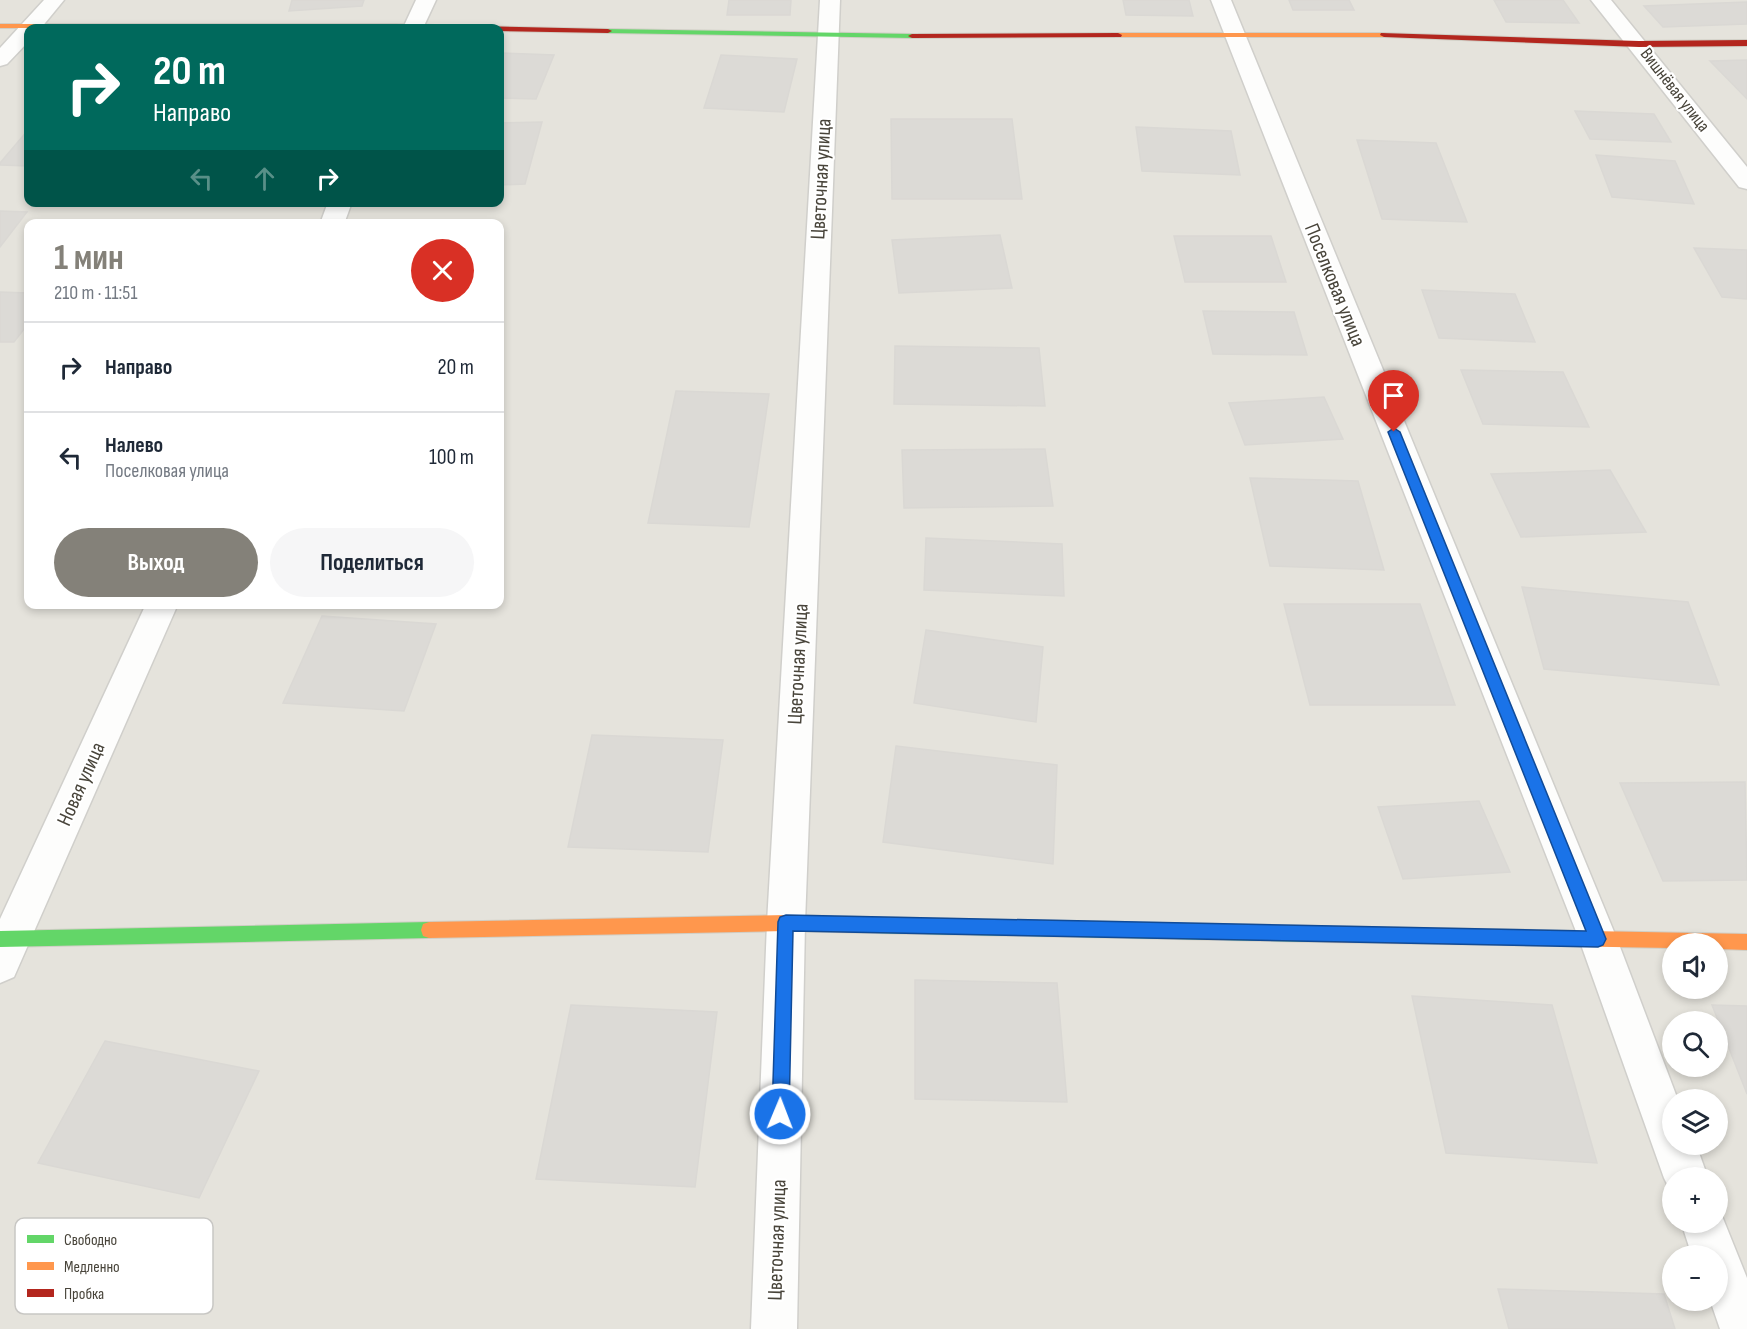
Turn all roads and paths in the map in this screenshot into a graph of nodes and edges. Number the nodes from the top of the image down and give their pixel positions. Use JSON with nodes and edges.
{"nodes":[{"id":1,"x":54,"y":0,"type":"edge"},
{"id":2,"x":426,"y":0,"type":"edge"},
{"id":3,"x":830,"y":0,"type":"edge"},
{"id":4,"x":1221,"y":0,"type":"edge"},
{"id":5,"x":1601,"y":0,"type":"edge"},
{"id":6,"x":34,"y":24,"type":"edge"},
{"id":7,"x":414,"y":24,"type":"edge"},
{"id":8,"x":0,"y":26,"type":"edge"},
{"id":9,"x":24,"y":28,"type":"edge"},
{"id":10,"x":504,"y":29,"type":"edge"},
{"id":11,"x":24,"y":35,"type":"edge"},
{"id":12,"x":1235,"y":35,"type":"junction"},
{"id":13,"x":828,"y":36,"type":"junction"},
{"id":14,"x":1747,"y":43,"type":"edge"},
{"id":15,"x":1639,"y":44,"type":"junction"},
{"id":16,"x":0,"y":60,"type":"edge"},
{"id":17,"x":1747,"y":182,"type":"edge"},
{"id":18,"x":160,"y":609,"type":"edge"},
{"id":19,"x":786,"y":922,"type":"junction"},
{"id":20,"x":1598,"y":939,"type":"junction"},
{"id":21,"x":1747,"y":942,"type":"edge"},
{"id":22,"x":4,"y":947,"type":"edge"},
{"id":23,"x":1662,"y":1113,"type":"edge"},
{"id":24,"x":1728,"y":1288,"type":"edge"},
{"id":25,"x":774,"y":1329,"type":"edge"},
{"id":26,"x":1743,"y":1329,"type":"edge"}],
"edges":[{"from":1,"to":6,"type":"street"},
{"from":2,"to":7,"type":"street"},
{"from":3,"to":13,"type":"street","name":"Цветочная улица"},
{"from":4,"to":12,"type":"street","name":"Поселковая улица"},
{"from":5,"to":15,"type":"street","name":"Вишнёвая улица"},
{"from":8,"to":9,"type":"street"},
{"from":10,"to":13,"type":"street"},
{"from":11,"to":16,"type":"street"},
{"from":12,"to":13,"type":"street"},
{"from":12,"to":15,"type":"street"},
{"from":12,"to":20,"type":"street","name":"Поселковая улица"},
{"from":13,"to":19,"type":"street","name":"Цветочная улица"},
{"from":14,"to":15,"type":"street"},
{"from":15,"to":17,"type":"street","name":"Вишнёвая улица"},
{"from":18,"to":22,"type":"street","name":"Новая улица"},
{"from":19,"to":20,"type":"street"},
{"from":19,"to":22,"type":"street"},
{"from":19,"to":25,"type":"street","name":"Цветочная улица"},
{"from":20,"to":21,"type":"street"},
{"from":20,"to":23,"type":"street","name":"Поселковая улица"},
{"from":24,"to":26,"type":"street"}]}
